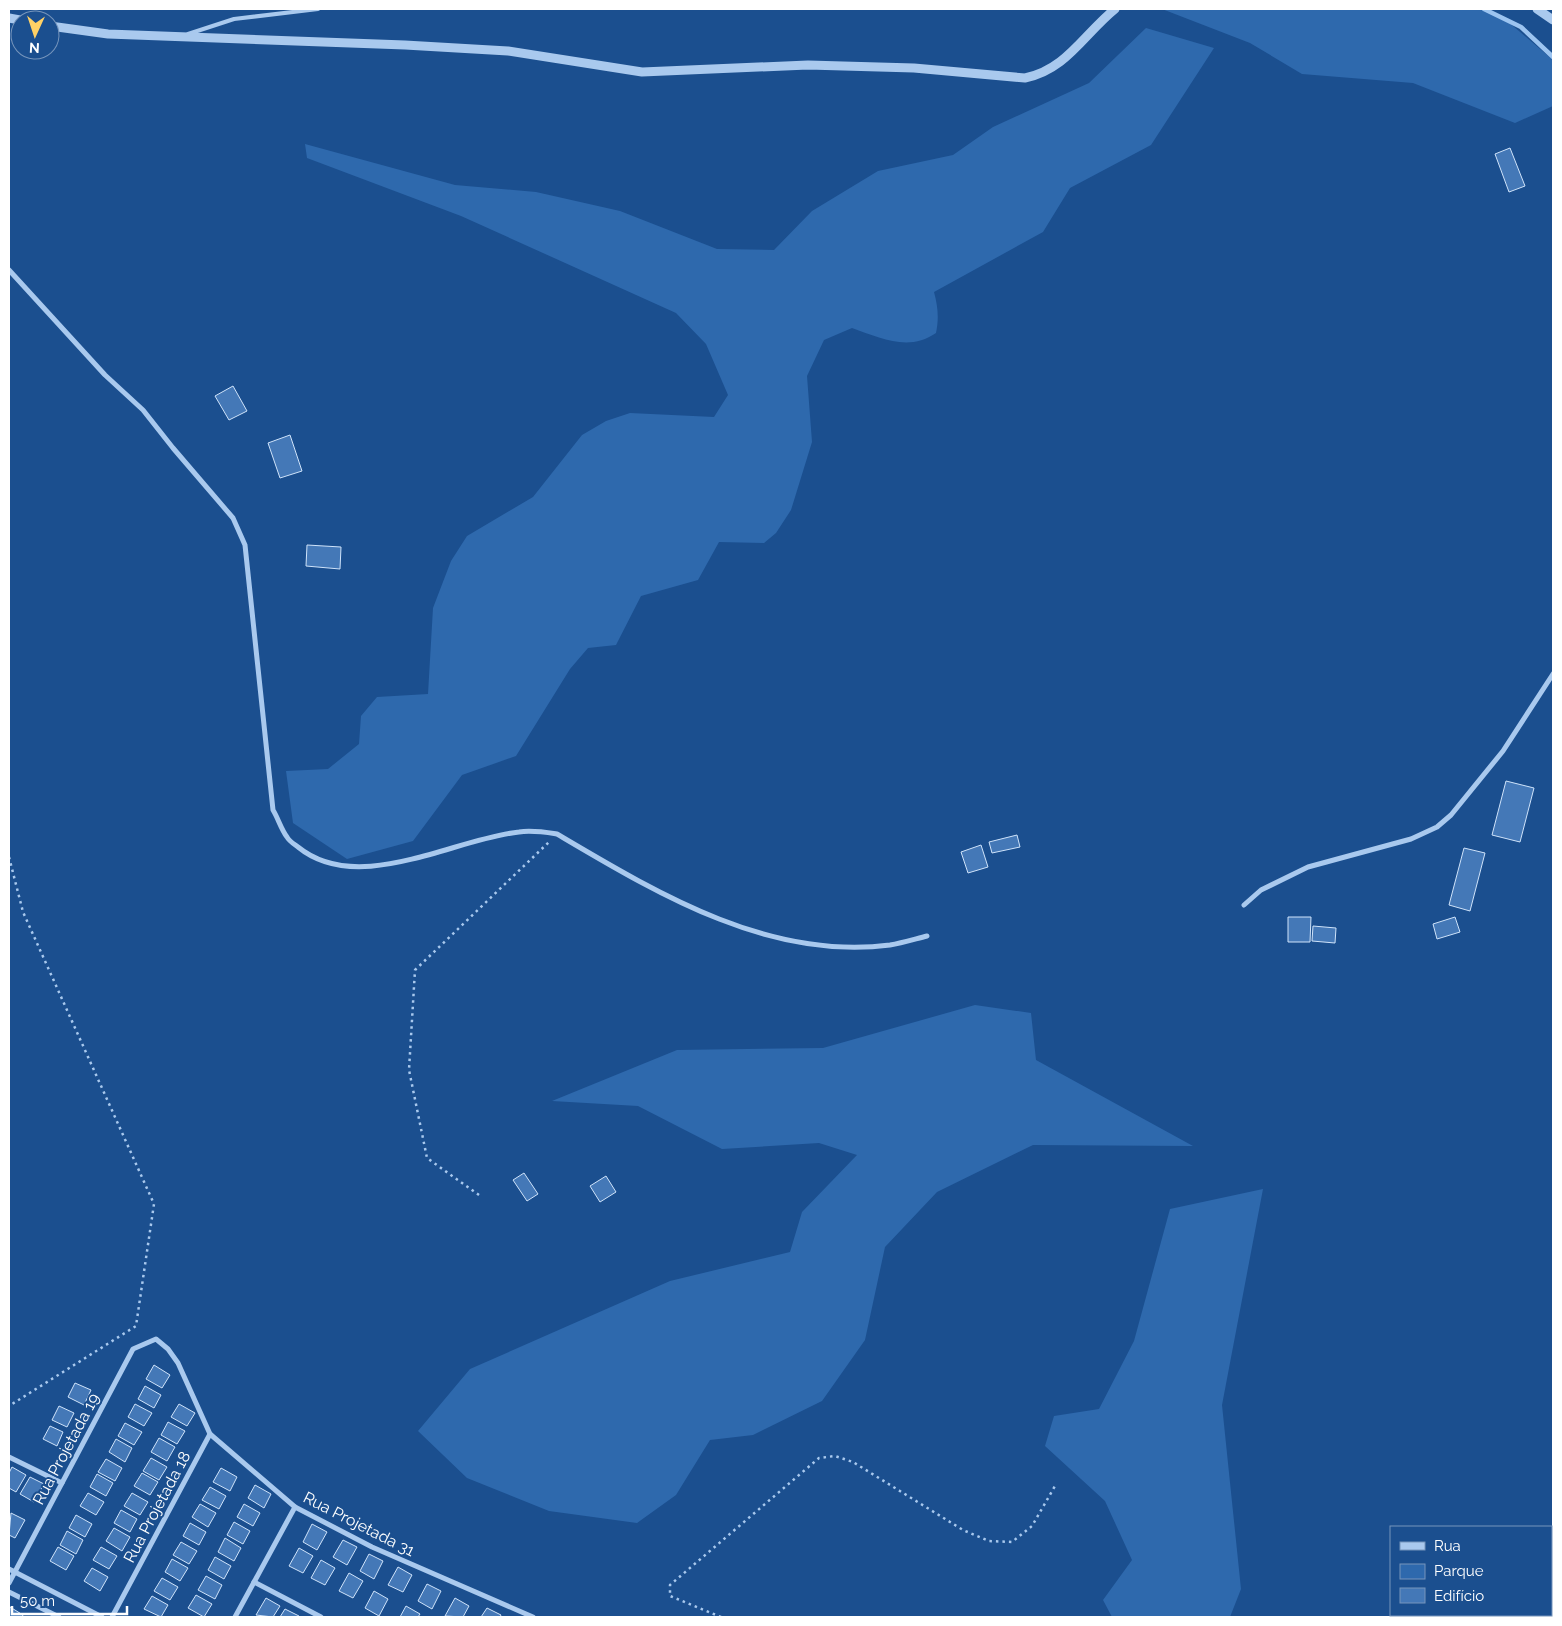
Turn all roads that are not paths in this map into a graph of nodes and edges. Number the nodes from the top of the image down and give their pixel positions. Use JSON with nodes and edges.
{"nodes":[{"id":1,"x":318,"y":9,"type":"edge"},
{"id":2,"x":1115,"y":9,"type":"edge"},
{"id":3,"x":1537,"y":9,"type":"edge"},
{"id":4,"x":1553,"y":20,"type":"edge"},
{"id":5,"x":60,"y":27,"type":"edge"},
{"id":6,"x":183,"y":36,"type":"junction"},
{"id":7,"x":9,"y":270,"type":"edge"},
{"id":8,"x":1553,"y":674,"type":"edge"},
{"id":9,"x":1244,"y":905,"type":"dead end"},
{"id":10,"x":927,"y":936,"type":"dead end"},
{"id":11,"x":156,"y":1339,"type":"joint"},
{"id":12,"x":210,"y":1434,"type":"junction"},
{"id":13,"x":9,"y":1457,"type":"edge"},
{"id":14,"x":62,"y":1483,"type":"junction"},
{"id":15,"x":294,"y":1507,"type":"junction"},
{"id":16,"x":9,"y":1569,"type":"edge"},
{"id":17,"x":15,"y":1572,"type":"junction"},
{"id":18,"x":254,"y":1582,"type":"junction"},
{"id":19,"x":9,"y":1583,"type":"edge"},
{"id":20,"x":9,"y":1592,"type":"edge"},
{"id":21,"x":59,"y":1617,"type":"edge"},
{"id":22,"x":102,"y":1617,"type":"edge"},
{"id":23,"x":112,"y":1617,"type":"edge"},
{"id":24,"x":235,"y":1617,"type":"edge"},
{"id":25,"x":322,"y":1617,"type":"edge"},
{"id":26,"x":533,"y":1617,"type":"edge"}],
"edges":[{"from":1,"to":6,"type":"lane"},
{"from":2,"to":6,"type":"street"},
{"from":3,"to":4,"type":"street"},
{"from":5,"to":6,"type":"street"},
{"from":7,"to":10,"type":"street"},
{"from":8,"to":9,"type":"street"},
{"from":11,"to":12,"type":"street","name":"Rua Projetada 31"},
{"from":11,"to":14,"type":"street","name":"Rua Projetada 19"},
{"from":12,"to":15,"type":"street","name":"Rua Projetada 31"},
{"from":12,"to":23,"type":"street","name":"Rua Projetada 18"},
{"from":13,"to":14,"type":"street"},
{"from":14,"to":17,"type":"street","name":"Rua Projetada 19"},
{"from":15,"to":18,"type":"street"},
{"from":15,"to":26,"type":"street","name":"Rua Projetada 31"},
{"from":16,"to":17,"type":"street"},
{"from":17,"to":19,"type":"street","name":"Rua Projetada 19"},
{"from":17,"to":22,"type":"street"},
{"from":18,"to":24,"type":"street"},
{"from":18,"to":25,"type":"street"},
{"from":20,"to":21,"type":"street"}]}
